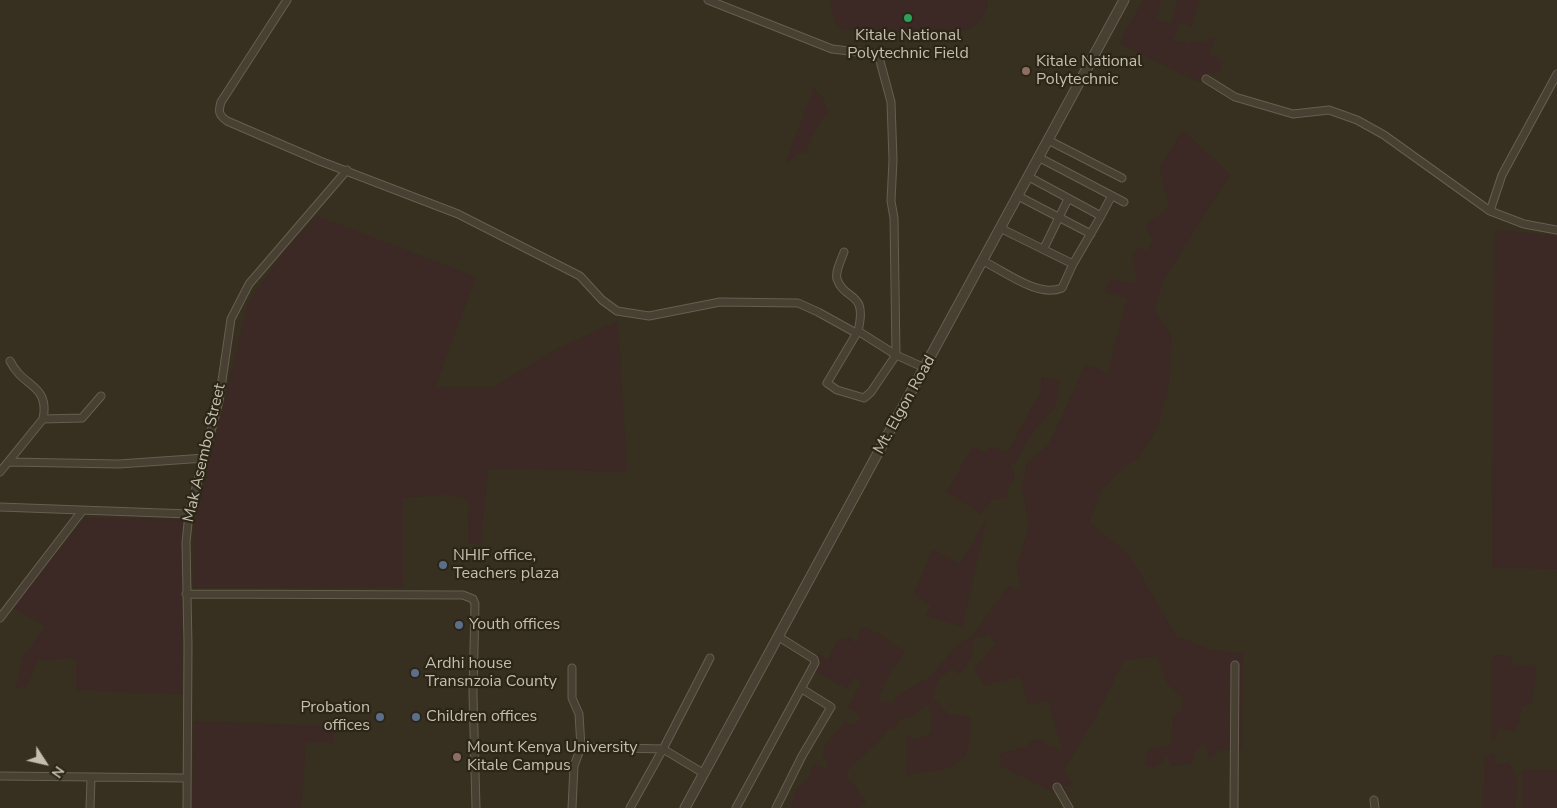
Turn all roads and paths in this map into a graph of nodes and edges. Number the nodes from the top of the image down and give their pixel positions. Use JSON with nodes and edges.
{"nodes":[{"id":1,"x":287,"y":0,"type":"edge"},
{"id":2,"x":708,"y":0,"type":"edge"},
{"id":3,"x":1124,"y":0,"type":"edge"},
{"id":4,"x":1557,"y":74,"type":"edge"},
{"id":5,"x":1206,"y":79,"type":"dead end"},
{"id":6,"x":1048,"y":140,"type":"junction"},
{"id":7,"x":1038,"y":157,"type":"junction"},
{"id":8,"x":347,"y":170,"type":"junction"},
{"id":9,"x":1028,"y":177,"type":"junction"},
{"id":10,"x":1122,"y":178,"type":"dead end"},
{"id":11,"x":1018,"y":196,"type":"junction"},
{"id":12,"x":1111,"y":197,"type":"junction"},
{"id":13,"x":1068,"y":199,"type":"junction"},
{"id":14,"x":1124,"y":202,"type":"dead end"},
{"id":15,"x":1490,"y":210,"type":"junction"},
{"id":16,"x":1101,"y":216,"type":"junction"},
{"id":17,"x":1059,"y":217,"type":"junction"},
{"id":18,"x":1000,"y":228,"type":"junction"},
{"id":19,"x":1557,"y":230,"type":"edge"},
{"id":20,"x":1091,"y":234,"type":"junction"},
{"id":21,"x":1044,"y":248,"type":"junction"},
{"id":22,"x":844,"y":252,"type":"dead end"},
{"id":23,"x":983,"y":261,"type":"junction"},
{"id":24,"x":1073,"y":264,"type":"junction"},
{"id":25,"x":857,"y":332,"type":"junction"},
{"id":26,"x":896,"y":355,"type":"junction"},
{"id":27,"x":10,"y":361,"type":"dead end"},
{"id":28,"x":925,"y":368,"type":"junction"},
{"id":29,"x":101,"y":396,"type":"dead end"},
{"id":30,"x":43,"y":419,"type":"junction"},
{"id":31,"x":205,"y":458,"type":"junction"},
{"id":32,"x":8,"y":462,"type":"junction"},
{"id":33,"x":0,"y":472,"type":"edge"},
{"id":34,"x":0,"y":507,"type":"edge"},
{"id":35,"x":82,"y":511,"type":"junction"},
{"id":36,"x":189,"y":514,"type":"junction"},
{"id":37,"x":186,"y":594,"type":"junction"},
{"id":38,"x":0,"y":618,"type":"edge"},
{"id":39,"x":779,"y":637,"type":"junction"},
{"id":40,"x":710,"y":658,"type":"dead end"},
{"id":41,"x":1235,"y":665,"type":"dead end"},
{"id":42,"x":572,"y":668,"type":"dead end"},
{"id":43,"x":802,"y":689,"type":"junction"},
{"id":44,"x":582,"y":747,"type":"junction"},
{"id":45,"x":663,"y":749,"type":"junction"},
{"id":46,"x":703,"y":773,"type":"junction"},
{"id":47,"x":0,"y":776,"type":"edge"},
{"id":48,"x":91,"y":778,"type":"junction"},
{"id":49,"x":186,"y":778,"type":"junction"},
{"id":50,"x":1056,"y":788,"type":"dead end"},
{"id":51,"x":90,"y":808,"type":"edge"},
{"id":52,"x":187,"y":808,"type":"edge"},
{"id":53,"x":476,"y":808,"type":"edge"},
{"id":54,"x":572,"y":808,"type":"edge"},
{"id":55,"x":630,"y":808,"type":"edge"},
{"id":56,"x":685,"y":808,"type":"edge"},
{"id":57,"x":736,"y":808,"type":"edge"},
{"id":58,"x":776,"y":808,"type":"edge"},
{"id":59,"x":1069,"y":808,"type":"edge"},
{"id":60,"x":1234,"y":808,"type":"edge"}],
"edges":[{"from":1,"to":8,"type":"street"},
{"from":2,"to":26,"type":"street"},
{"from":3,"to":6,"type":"street","name":"Mt. Elgon Road"},
{"from":4,"to":15,"type":"street"},
{"from":5,"to":15,"type":"street"},
{"from":6,"to":7,"type":"street","name":"Mt. Elgon Road"},
{"from":6,"to":10,"type":"street"},
{"from":7,"to":9,"type":"street","name":"Mt. Elgon Road"},
{"from":7,"to":12,"type":"street"},
{"from":8,"to":25,"type":"street"},
{"from":8,"to":31,"type":"street","name":"Mak Asembo Street"},
{"from":9,"to":11,"type":"street","name":"Mt. Elgon Road"},
{"from":9,"to":13,"type":"street"},
{"from":11,"to":17,"type":"street"},
{"from":11,"to":18,"type":"street","name":"Mt. Elgon Road"},
{"from":12,"to":14,"type":"street"},
{"from":12,"to":16,"type":"street"},
{"from":13,"to":16,"type":"street"},
{"from":13,"to":17,"type":"street"},
{"from":15,"to":19,"type":"street"},
{"from":16,"to":20,"type":"street"},
{"from":17,"to":20,"type":"street"},
{"from":17,"to":21,"type":"street"},
{"from":18,"to":21,"type":"street"},
{"from":18,"to":23,"type":"street","name":"Mt. Elgon Road"},
{"from":20,"to":24,"type":"street"},
{"from":21,"to":24,"type":"street"},
{"from":22,"to":25,"type":"street"},
{"from":23,"to":24,"type":"street"},
{"from":23,"to":28,"type":"street","name":"Mt. Elgon Road"},
{"from":25,"to":26,"type":"street"},
{"from":25,"to":26,"type":"street"},
{"from":26,"to":28,"type":"street"},
{"from":27,"to":30,"type":"street"},
{"from":28,"to":39,"type":"street","name":"Mt. Elgon Road"},
{"from":29,"to":30,"type":"street"},
{"from":30,"to":32,"type":"street"},
{"from":31,"to":32,"type":"street"},
{"from":31,"to":36,"type":"street","name":"Mak Asembo Street"},
{"from":32,"to":33,"type":"street"},
{"from":34,"to":35,"type":"street"},
{"from":35,"to":36,"type":"street"},
{"from":35,"to":38,"type":"street"},
{"from":36,"to":37,"type":"street","name":"Mak Asembo Street"},
{"from":37,"to":49,"type":"street","name":"Mak Asembo Street"},
{"from":37,"to":53,"type":"street"},
{"from":39,"to":43,"type":"street"},
{"from":39,"to":46,"type":"street","name":"Mt. Elgon Road"},
{"from":40,"to":45,"type":"street"},
{"from":41,"to":60,"type":"street"},
{"from":42,"to":44,"type":"street"},
{"from":43,"to":57,"type":"street"},
{"from":43,"to":58,"type":"street"},
{"from":44,"to":45,"type":"street"},
{"from":44,"to":54,"type":"street"},
{"from":45,"to":46,"type":"street"},
{"from":45,"to":55,"type":"street"},
{"from":46,"to":56,"type":"street","name":"Mt. Elgon Road"},
{"from":47,"to":48,"type":"street"},
{"from":48,"to":49,"type":"street"},
{"from":48,"to":51,"type":"street"},
{"from":49,"to":52,"type":"street","name":"Mak Asembo Street"},
{"from":50,"to":59,"type":"street"}]}
